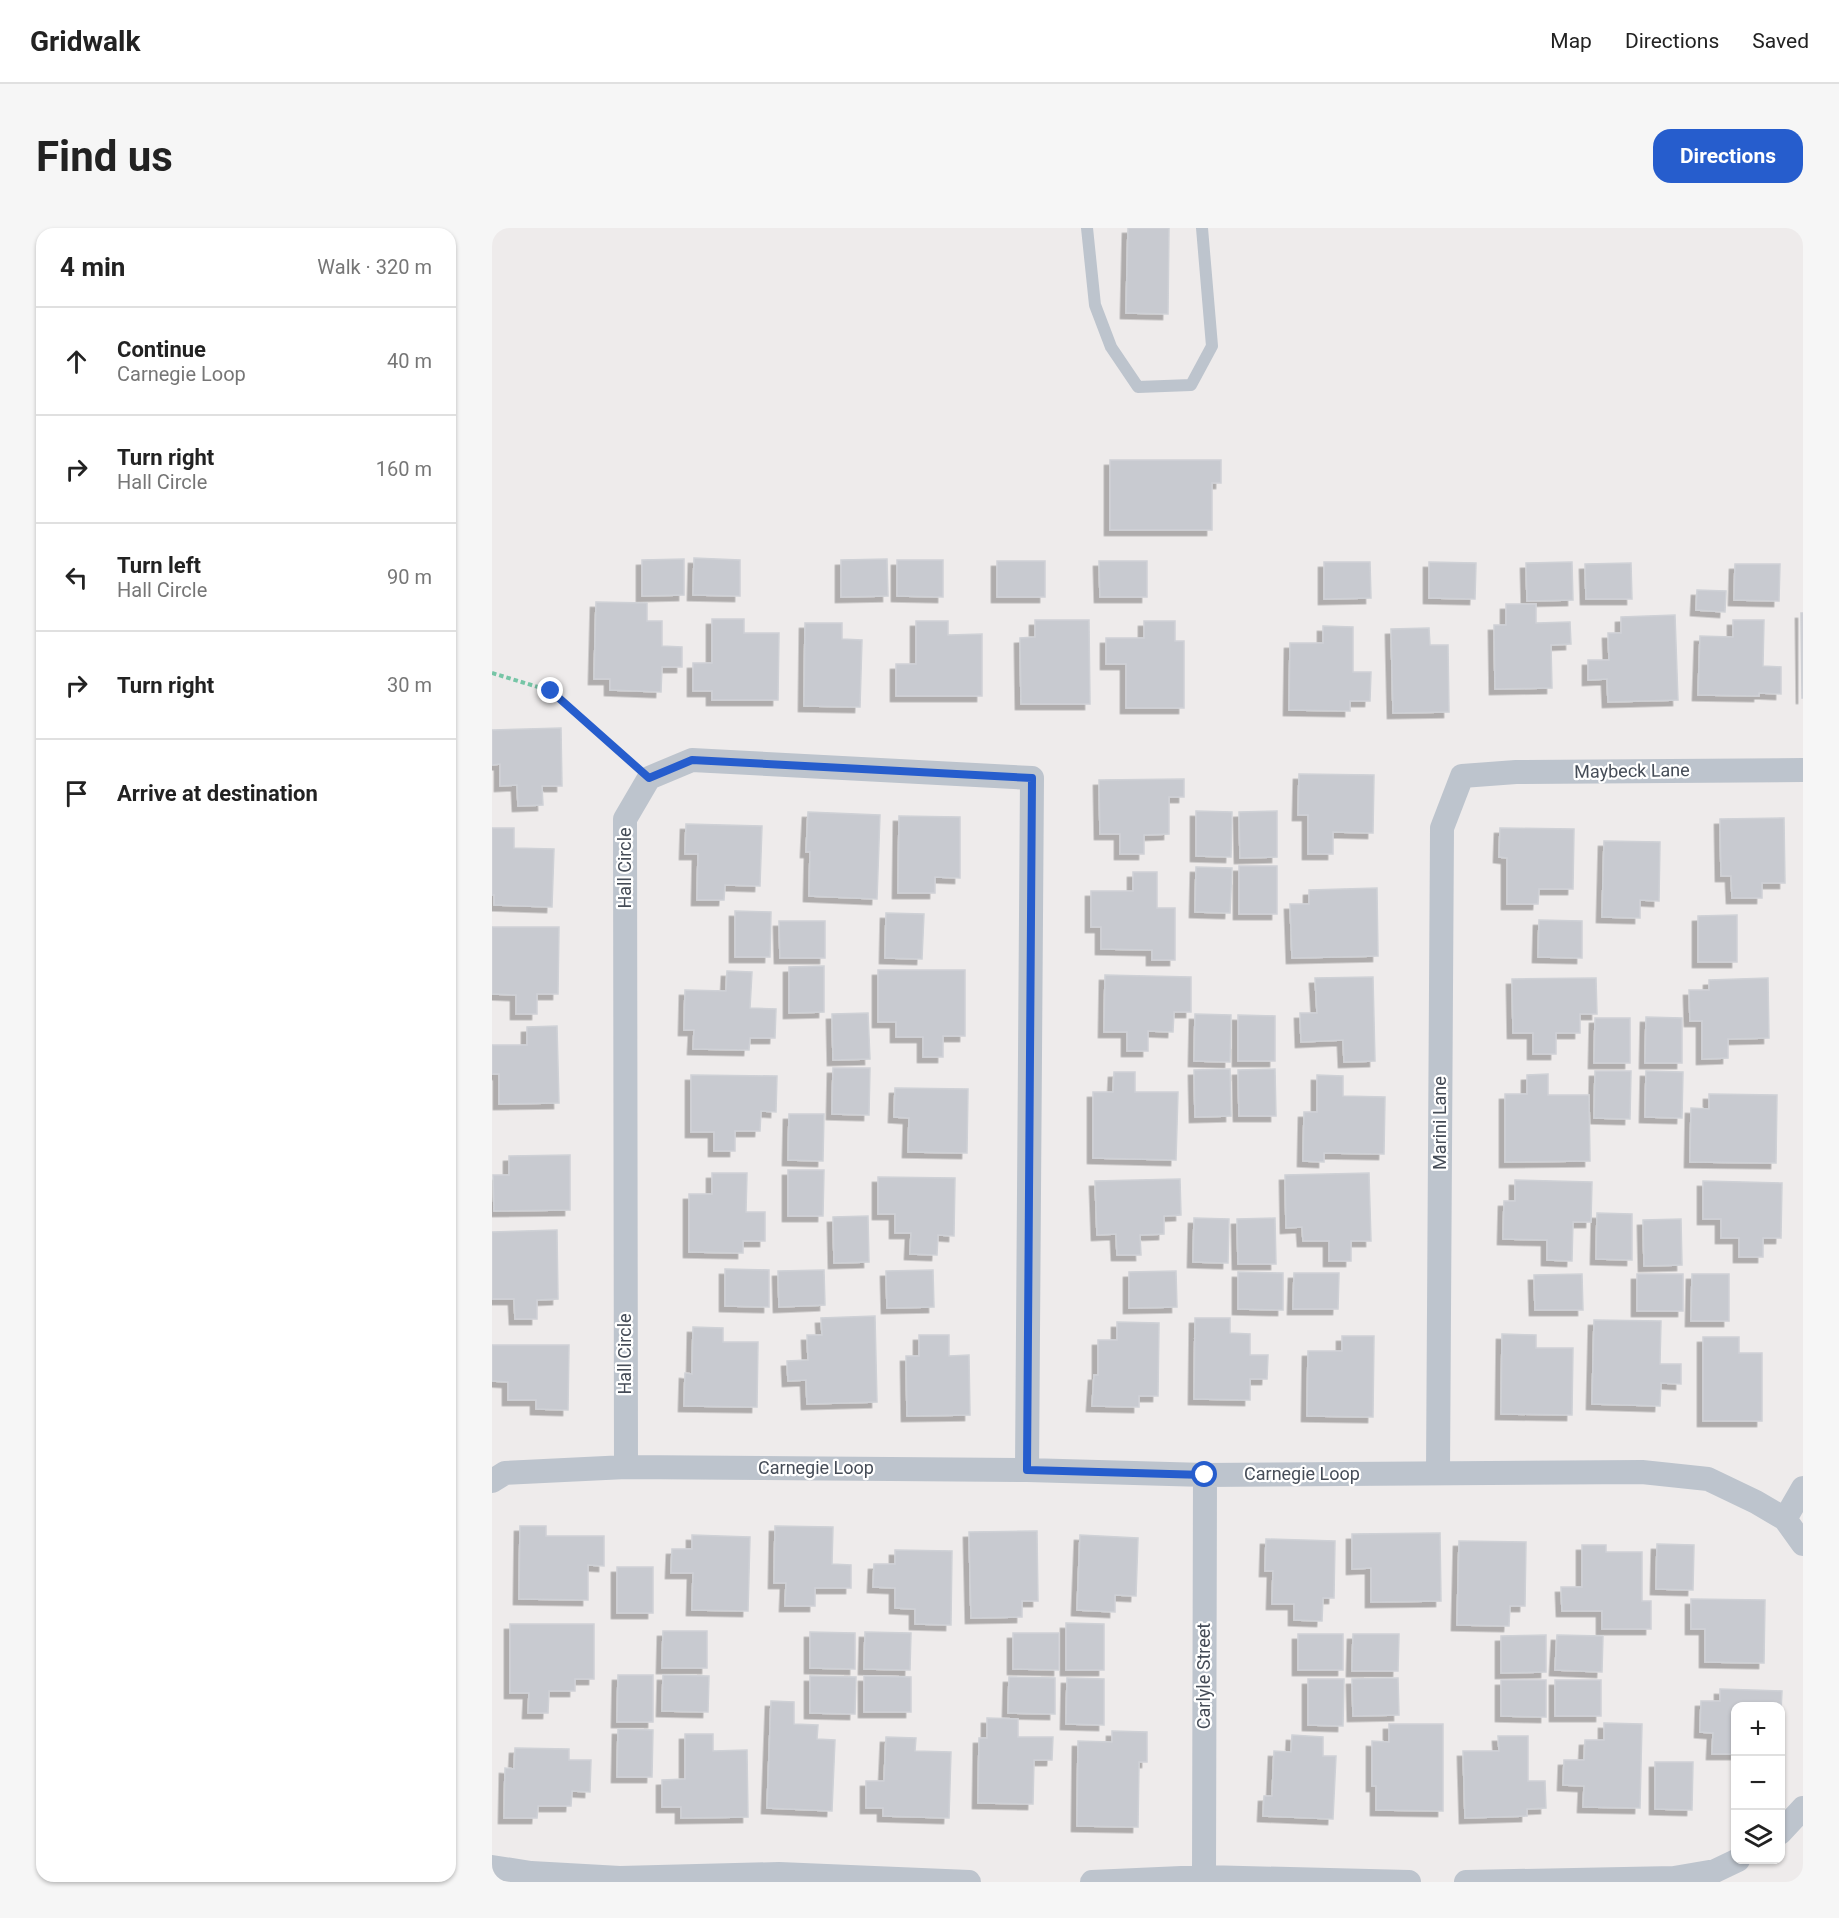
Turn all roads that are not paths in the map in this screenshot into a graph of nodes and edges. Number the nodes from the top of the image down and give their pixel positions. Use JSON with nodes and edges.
{"nodes":[{"id":1,"x":1087,"y":228,"type":"edge"},
{"id":2,"x":1202,"y":228,"type":"edge"},
{"id":3,"x":1803,"y":770,"type":"edge"},
{"id":4,"x":1461,"y":776,"type":"joint"},
{"id":5,"x":626,"y":1467,"type":"junction"},
{"id":6,"x":1027,"y":1470,"type":"junction"},
{"id":7,"x":1438,"y":1473,"type":"junction"},
{"id":8,"x":1205,"y":1475,"type":"junction"},
{"id":9,"x":492,"y":1481,"type":"edge"},
{"id":10,"x":1803,"y":1488,"type":"edge"},
{"id":11,"x":1785,"y":1519,"type":"junction"},
{"id":12,"x":1803,"y":1544,"type":"edge"},
{"id":13,"x":1803,"y":1808,"type":"edge"},
{"id":14,"x":1785,"y":1828,"type":"edge"},
{"id":15,"x":1731,"y":1863,"type":"edge"},
{"id":16,"x":492,"y":1867,"type":"edge"},
{"id":17,"x":1204,"y":1877,"type":"junction"},
{"id":18,"x":620,"y":1880,"type":"edge"},
{"id":19,"x":969,"y":1882,"type":"edge"},
{"id":20,"x":1092,"y":1882,"type":"edge"},
{"id":21,"x":1409,"y":1882,"type":"edge"},
{"id":22,"x":1466,"y":1882,"type":"edge"}],
"edges":[{"from":1,"to":2,"type":"lane"},
{"from":3,"to":4,"type":"street","name":"Maybeck Lane"},
{"from":4,"to":7,"type":"street","name":"Marini Lane"},
{"from":5,"to":6,"type":"street","name":"Carnegie Loop"},
{"from":5,"to":6,"type":"street","name":"Hall Circle"},
{"from":5,"to":9,"type":"street","name":"Carnegie Loop"},
{"from":6,"to":8,"type":"street","name":"Carnegie Loop"},
{"from":7,"to":8,"type":"street","name":"Carnegie Loop"},
{"from":7,"to":11,"type":"street","name":"Carnegie Loop"},
{"from":8,"to":17,"type":"street","name":"Carlyle Street"},
{"from":10,"to":11,"type":"street"},
{"from":11,"to":12,"type":"street","name":"Carnegie Loop"},
{"from":13,"to":14,"type":"street"},
{"from":15,"to":22,"type":"street"},
{"from":16,"to":18,"type":"street"},
{"from":17,"to":20,"type":"street"},
{"from":17,"to":21,"type":"street"},
{"from":18,"to":19,"type":"street"}]}
